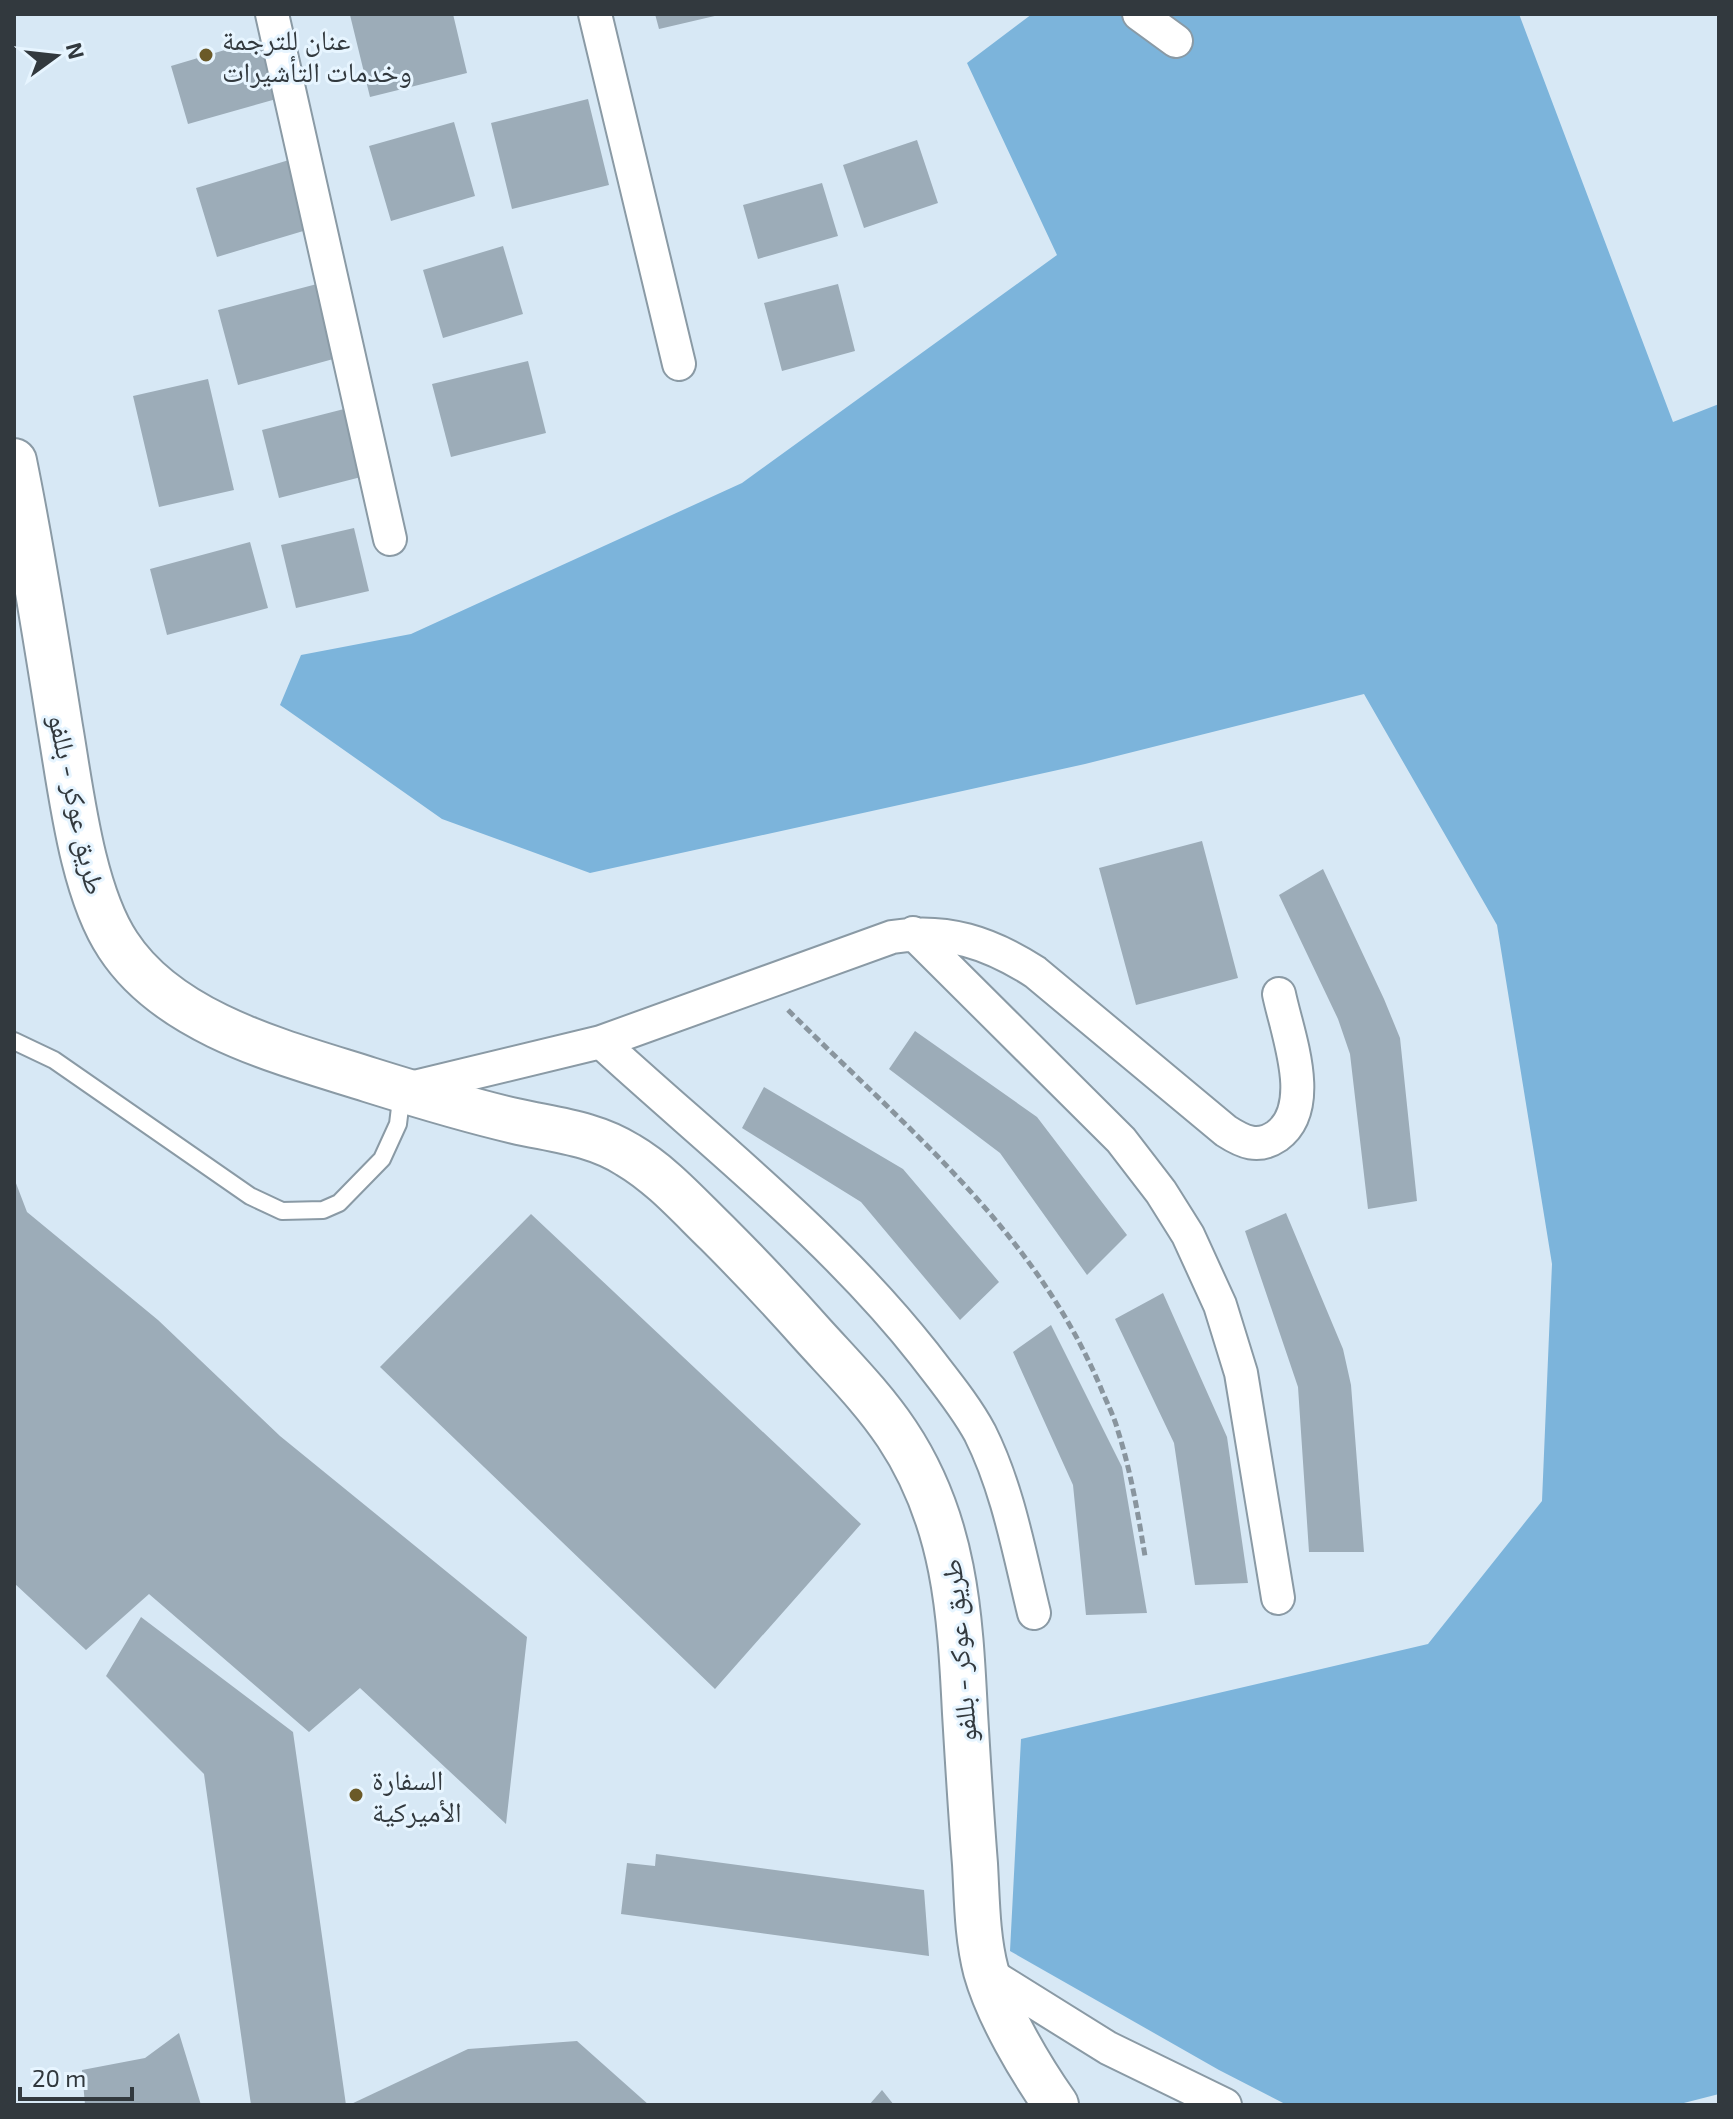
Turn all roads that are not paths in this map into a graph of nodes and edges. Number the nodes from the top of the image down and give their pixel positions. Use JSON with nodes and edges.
{"nodes":[{"id":1,"x":272,"y":14,"type":"edge"},
{"id":2,"x":595,"y":14,"type":"edge"},
{"id":3,"x":1139,"y":14,"type":"edge"},
{"id":4,"x":1176,"y":41,"type":"dead end"},
{"id":5,"x":679,"y":364,"type":"dead end"},
{"id":6,"x":14,"y":461,"type":"edge"},
{"id":7,"x":390,"y":539,"type":"dead end"},
{"id":8,"x":913,"y":933,"type":"junction"},
{"id":9,"x":1279,"y":994,"type":"dead end"},
{"id":10,"x":14,"y":1041,"type":"edge"},
{"id":11,"x":601,"y":1042,"type":"junction"},
{"id":12,"x":402,"y":1090,"type":"junction"},
{"id":13,"x":1278,"y":1598,"type":"dead end"},
{"id":14,"x":1034,"y":1613,"type":"dead end"},
{"id":15,"x":986,"y":1972,"type":"junction"},
{"id":16,"x":1056,"y":2105,"type":"edge"},
{"id":17,"x":1225,"y":2105,"type":"edge"}],
"edges":[{"from":1,"to":7,"type":"street"},
{"from":2,"to":5,"type":"street"},
{"from":3,"to":4,"type":"street"},
{"from":6,"to":12,"type":"street","name":"طريق عوكر - بللفو"},
{"from":8,"to":9,"type":"street"},
{"from":8,"to":11,"type":"street"},
{"from":8,"to":13,"type":"street"},
{"from":10,"to":12,"type":"lane"},
{"from":11,"to":12,"type":"street"},
{"from":11,"to":14,"type":"street"},
{"from":12,"to":15,"type":"street","name":"طريق عوكر - بللفو"},
{"from":15,"to":16,"type":"street","name":"طريق عوكر - بللفو"},
{"from":15,"to":17,"type":"street"}]}
